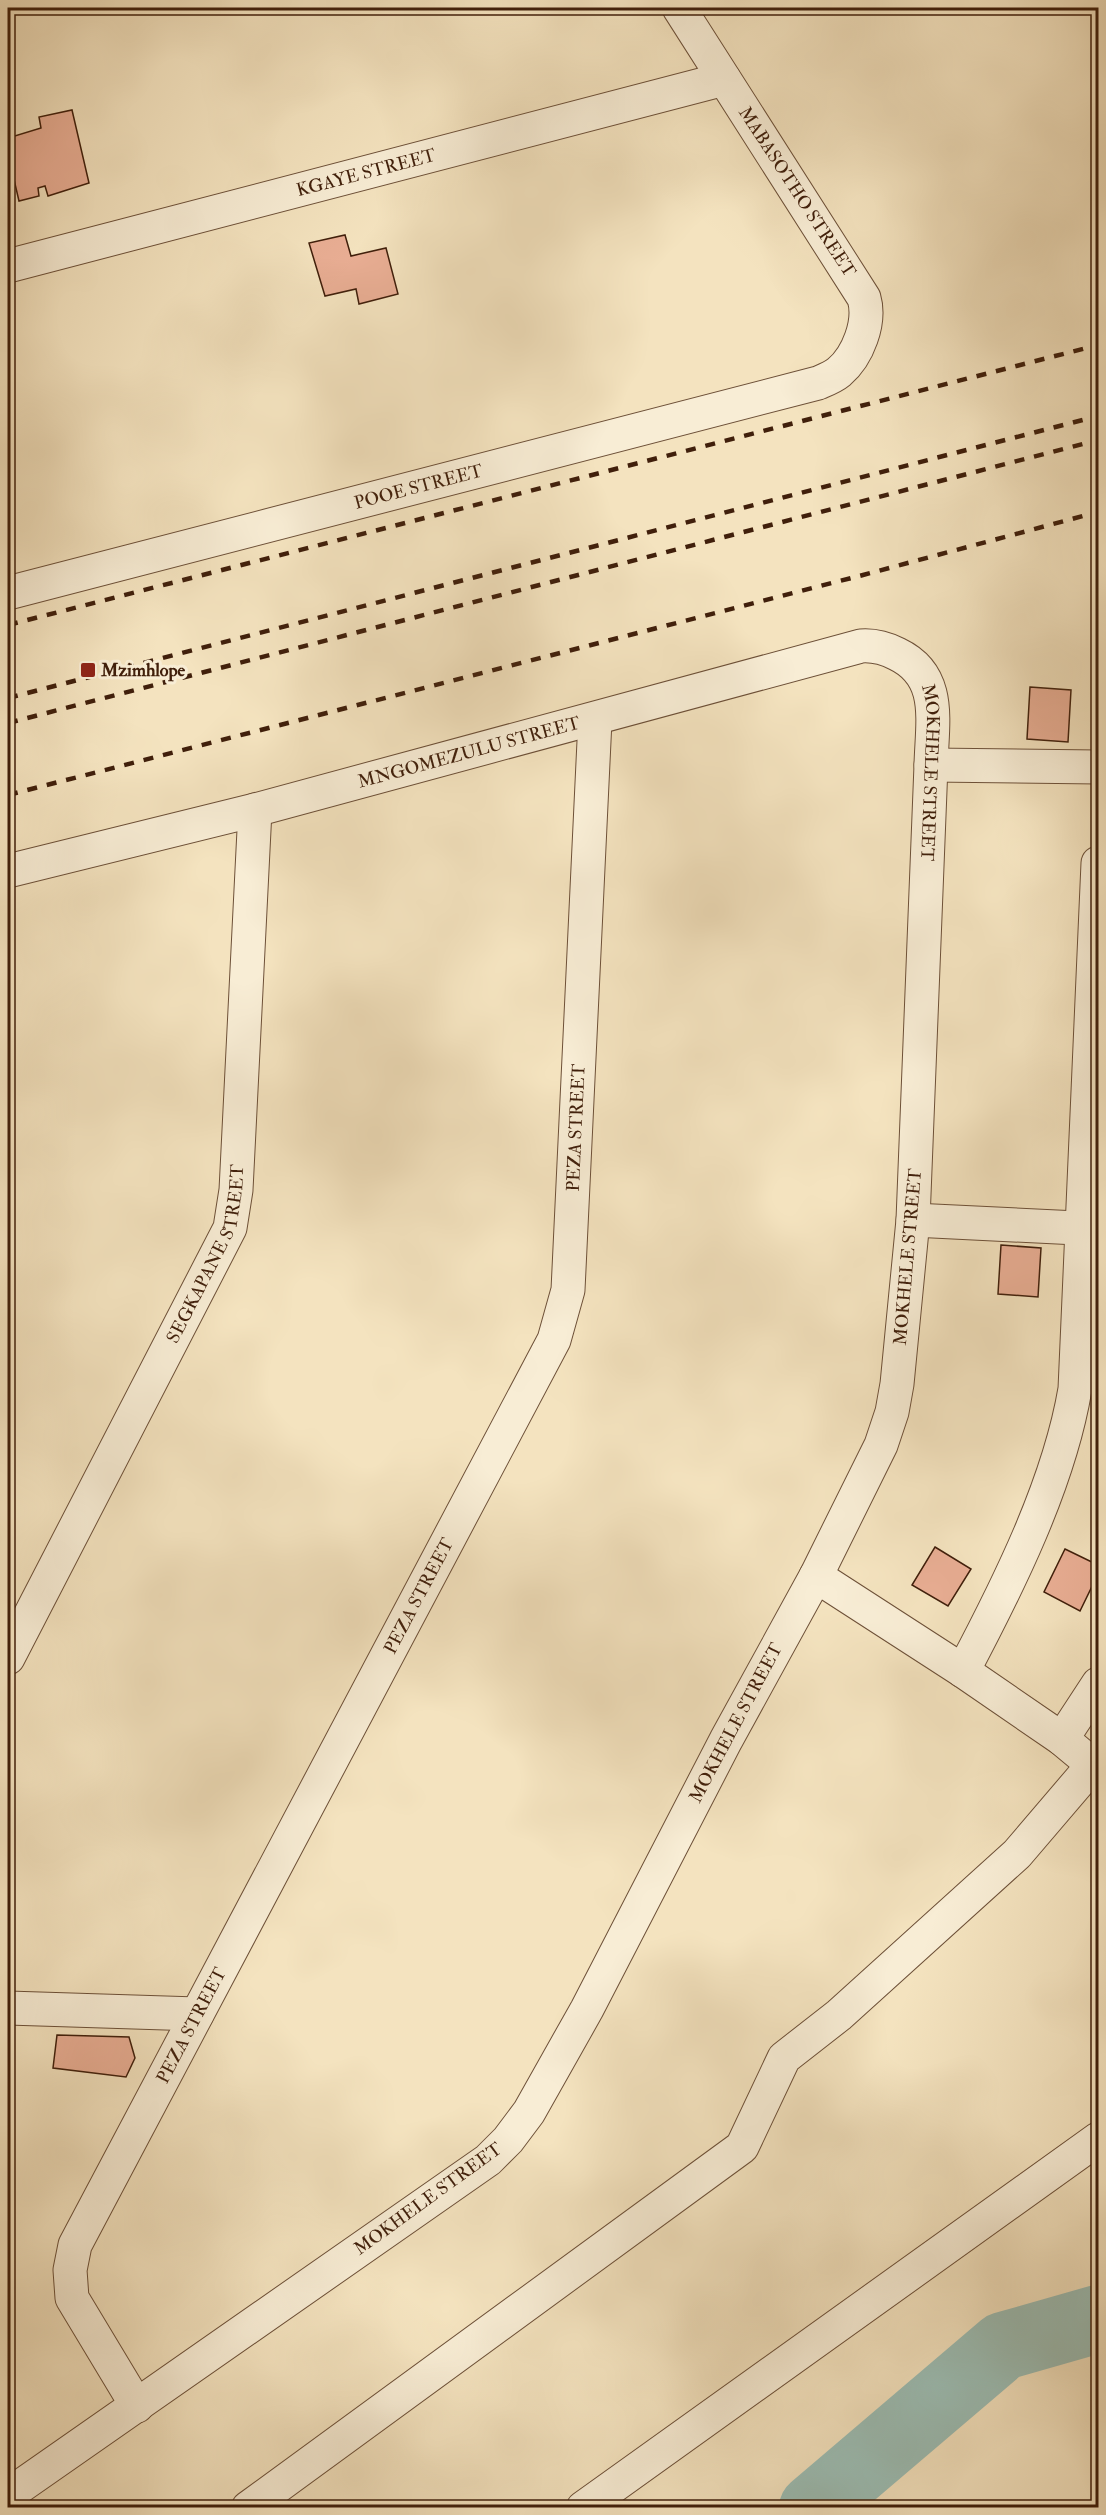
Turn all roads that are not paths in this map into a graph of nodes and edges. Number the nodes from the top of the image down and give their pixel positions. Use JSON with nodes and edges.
{"nodes":[{"id":1,"x":679,"y":8,"type":"edge"},
{"id":2,"x":724,"y":79,"type":"junction"},
{"id":3,"x":8,"y":266,"type":"edge"},
{"id":4,"x":829,"y":378,"type":"joint"},
{"id":5,"x":8,"y":593,"type":"edge"},
{"id":6,"x":923,"y":673,"type":"joint"},
{"id":7,"x":595,"y":720,"type":"junction"},
{"id":8,"x":931,"y":765,"type":"junction"},
{"id":9,"x":1098,"y":767,"type":"edge"},
{"id":10,"x":255,"y":810,"type":"junction"},
{"id":11,"x":1098,"y":863,"type":"edge"},
{"id":12,"x":8,"y":871,"type":"edge"},
{"id":13,"x":913,"y":1220,"type":"junction"},
{"id":14,"x":1090,"y":1228,"type":"edge"},
{"id":15,"x":816,"y":1576,"type":"junction"},
{"id":16,"x":8,"y":1658,"type":"edge"},
{"id":17,"x":963,"y":1671,"type":"junction"},
{"id":18,"x":1098,"y":1684,"type":"edge"},
{"id":19,"x":1062,"y":1739,"type":"junction"},
{"id":20,"x":1095,"y":1767,"type":"edge"},
{"id":21,"x":8,"y":2008,"type":"edge"},
{"id":22,"x":197,"y":2014,"type":"junction"},
{"id":23,"x":1098,"y":2139,"type":"edge"},
{"id":24,"x":137,"y":2406,"type":"junction"},
{"id":25,"x":8,"y":2495,"type":"edge"},
{"id":26,"x":248,"y":2508,"type":"edge"},
{"id":27,"x":583,"y":2508,"type":"edge"}],
"edges":[{"from":1,"to":2,"type":"street","name":"MABASOTHO STREET"},
{"from":2,"to":3,"type":"street","name":"KGAYE STREET"},
{"from":2,"to":4,"type":"street","name":"MABASOTHO STREET"},
{"from":4,"to":5,"type":"street","name":"POOE STREET"},
{"from":6,"to":7,"type":"street","name":"MNGOMEZULU STREET"},
{"from":6,"to":8,"type":"street","name":"MOKHELE STREET"},
{"from":7,"to":10,"type":"street","name":"MNGOMEZULU STREET"},
{"from":7,"to":22,"type":"street","name":"PEZA STREET"},
{"from":8,"to":9,"type":"street"},
{"from":8,"to":13,"type":"street","name":"MOKHELE STREET"},
{"from":10,"to":12,"type":"street","name":"MNGOMEZULU STREET"},
{"from":10,"to":16,"type":"street","name":"SEGKAPANE STREET"},
{"from":11,"to":14,"type":"street"},
{"from":13,"to":14,"type":"street"},
{"from":13,"to":15,"type":"street","name":"MOKHELE STREET"},
{"from":14,"to":17,"type":"street"},
{"from":15,"to":17,"type":"street"},
{"from":15,"to":24,"type":"street","name":"MOKHELE STREET"},
{"from":17,"to":19,"type":"street"},
{"from":18,"to":19,"type":"street"},
{"from":19,"to":20,"type":"street"},
{"from":20,"to":26,"type":"street"},
{"from":21,"to":22,"type":"street"},
{"from":22,"to":24,"type":"street","name":"PEZA STREET"},
{"from":23,"to":27,"type":"street"},
{"from":24,"to":25,"type":"street","name":"MOKHELE STREET"}]}
